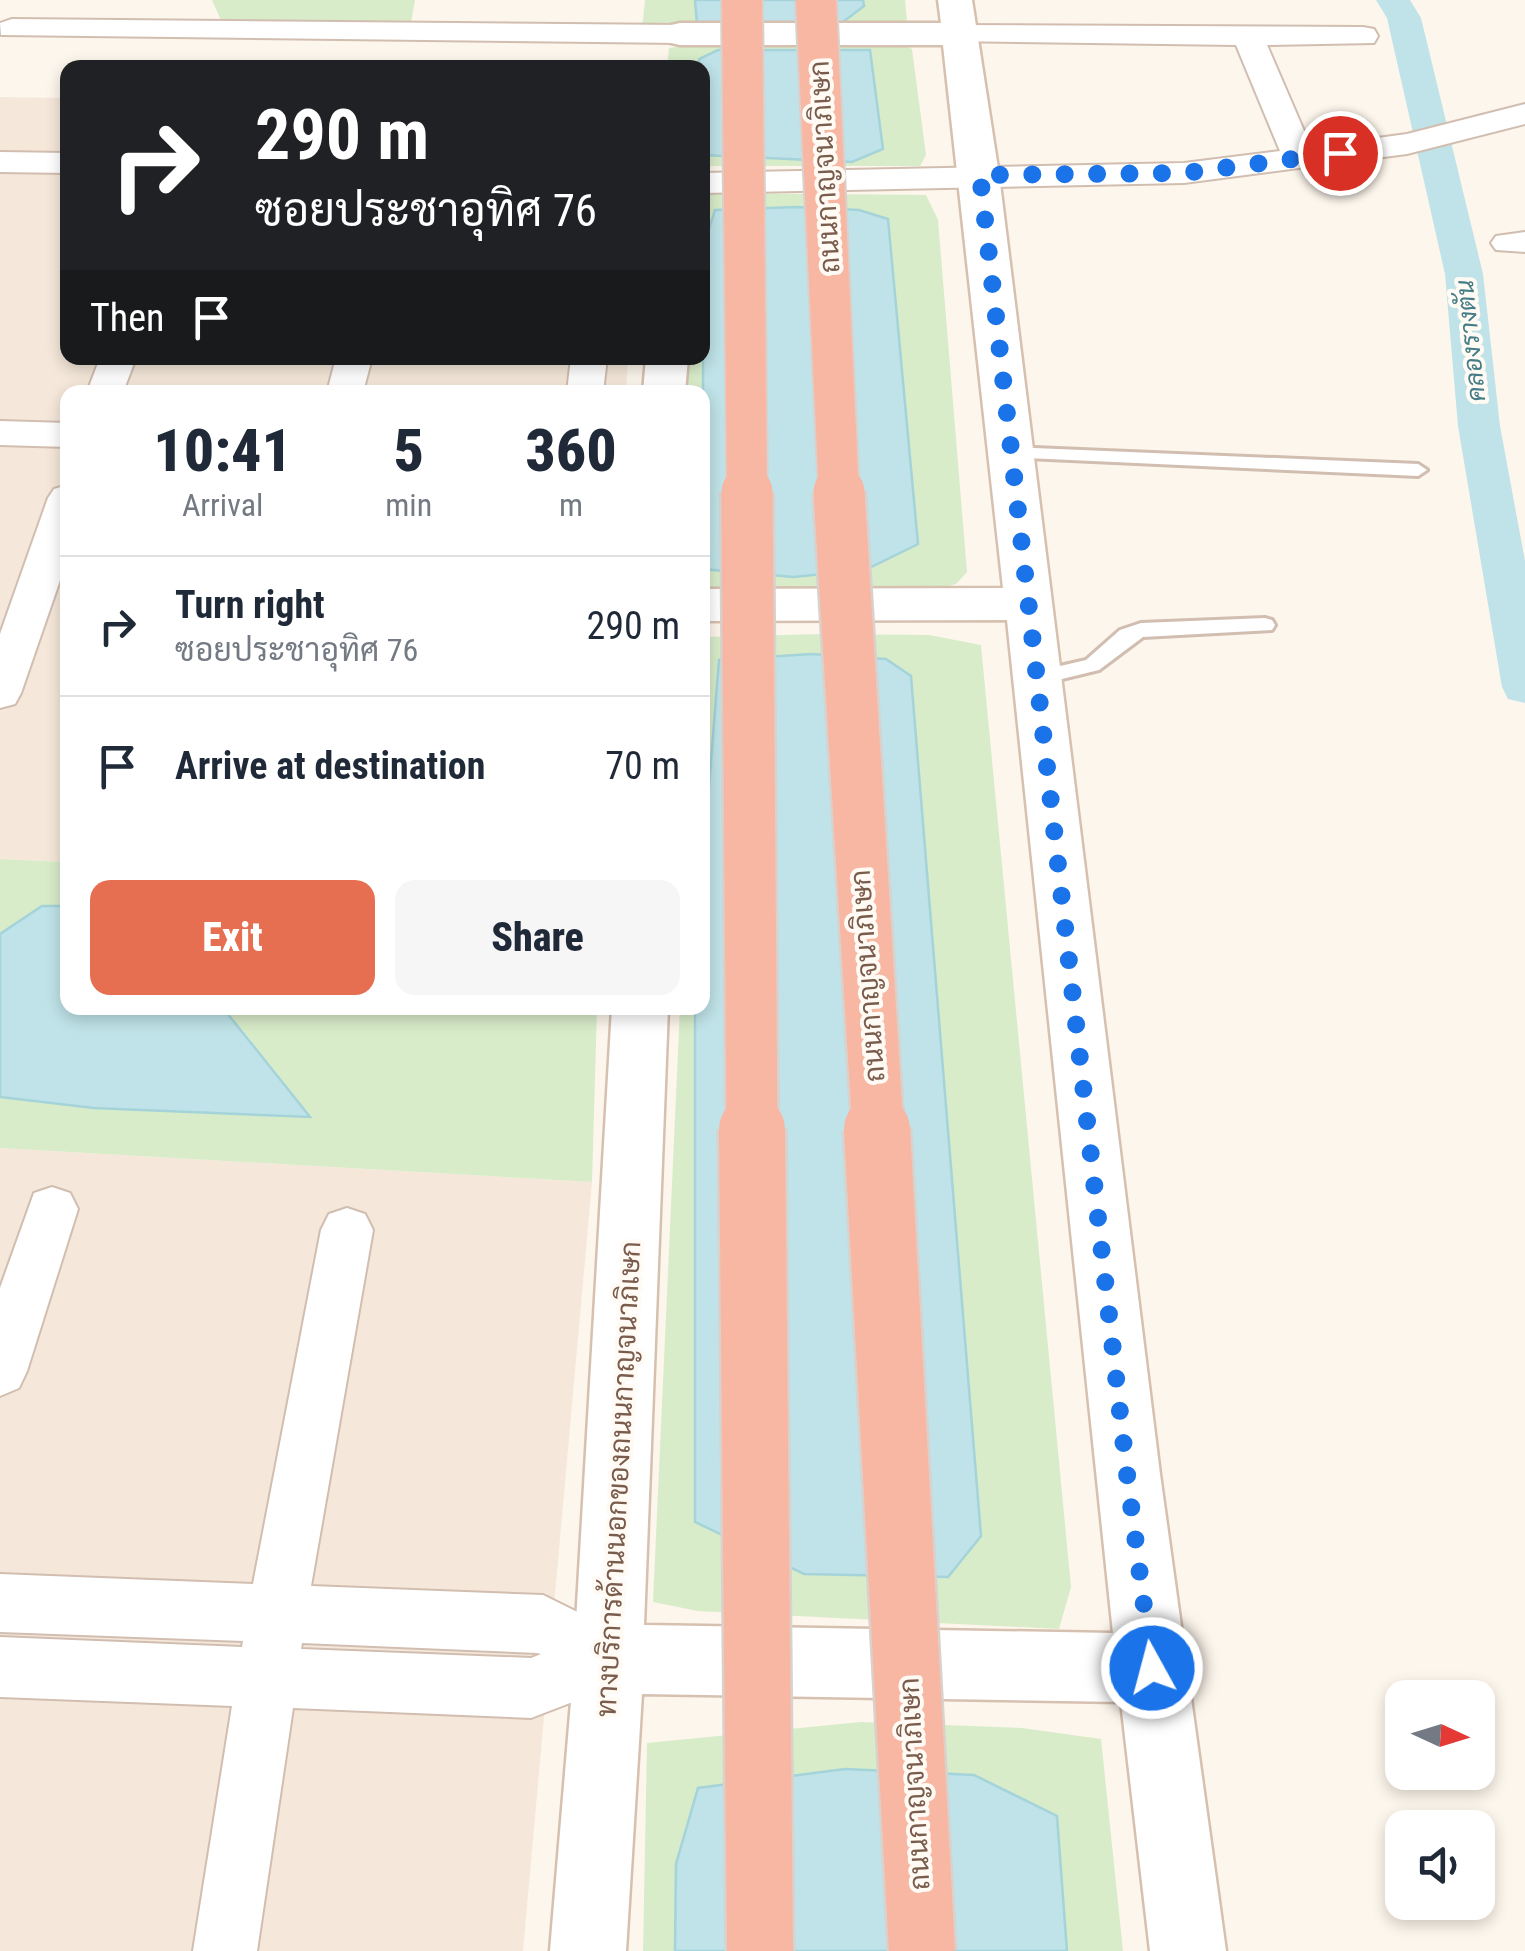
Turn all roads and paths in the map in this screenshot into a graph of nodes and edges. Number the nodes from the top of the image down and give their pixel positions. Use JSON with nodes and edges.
{"nodes":[{"id":1,"x":742,"y":0,"type":"edge"},
{"id":2,"x":816,"y":0,"type":"edge"},
{"id":3,"x":957,"y":17,"type":"edge"},
{"id":4,"x":12,"y":28,"type":"dead end"},
{"id":5,"x":680,"y":34,"type":"edge"},
{"id":6,"x":1248,"y":36,"type":"junction"},
{"id":7,"x":1364,"y":36,"type":"dead end"},
{"id":8,"x":1525,"y":114,"type":"edge"},
{"id":9,"x":1300,"y":158,"type":"junction"},
{"id":10,"x":0,"y":162,"type":"edge"},
{"id":11,"x":60,"y":163,"type":"edge"},
{"id":12,"x":980,"y":175,"type":"junction"},
{"id":13,"x":710,"y":183,"type":"edge"},
{"id":14,"x":0,"y":433,"type":"edge"},
{"id":15,"x":60,"y":435,"type":"edge"},
{"id":16,"x":1011,"y":454,"type":"junction"},
{"id":17,"x":0,"y":460,"type":"edge"},
{"id":18,"x":60,"y":462,"type":"edge"},
{"id":19,"x":1418,"y":470,"type":"dead end"},
{"id":20,"x":60,"y":521,"type":"edge"},
{"id":21,"x":1028,"y":604,"type":"junction"},
{"id":22,"x":710,"y":605,"type":"edge"},
{"id":23,"x":1266,"y":625,"type":"dead end"},
{"id":24,"x":1037,"y":678,"type":"junction"},
{"id":25,"x":0,"y":693,"type":"edge"},
{"id":26,"x":640,"y":1015,"type":"edge"},
{"id":27,"x":52,"y":1209,"type":"dead end"},
{"id":28,"x":347,"y":1230,"type":"dead end"},
{"id":29,"x":0,"y":1372,"type":"edge"},
{"id":30,"x":0,"y":1603,"type":"edge"},
{"id":31,"x":277,"y":1614,"type":"junction"},
{"id":32,"x":609,"y":1660,"type":"junction"},
{"id":33,"x":0,"y":1667,"type":"edge"},
{"id":34,"x":1152,"y":1668,"type":"junction"},
{"id":35,"x":267,"y":1678,"type":"junction"},
{"id":36,"x":224,"y":1951,"type":"edge"},
{"id":37,"x":588,"y":1951,"type":"edge"},
{"id":38,"x":760,"y":1951,"type":"edge"},
{"id":39,"x":922,"y":1951,"type":"edge"},
{"id":40,"x":1188,"y":1951,"type":"edge"}],
"edges":[{"from":1,"to":38,"type":"highway","bridge":true},
{"from":2,"to":39,"type":"highway","name":"ถนนกาญจนาภิเษก","bridge":true},
{"from":3,"to":5,"type":"main road"},
{"from":3,"to":6,"type":"street"},
{"from":3,"to":12,"type":"main road"},
{"from":4,"to":5,"type":"street"},
{"from":6,"to":7,"type":"street"},
{"from":6,"to":9,"type":"street"},
{"from":8,"to":9,"type":"street"},
{"from":9,"to":12,"type":"street"},
{"from":10,"to":11,"type":"street"},
{"from":12,"to":13,"type":"street"},
{"from":12,"to":16,"type":"main road"},
{"from":14,"to":15,"type":"street"},
{"from":16,"to":19,"type":"lane"},
{"from":16,"to":21,"type":"main road"},
{"from":17,"to":18,"type":"street"},
{"from":20,"to":25,"type":"street"},
{"from":21,"to":22,"type":"main road"},
{"from":21,"to":24,"type":"main road"},
{"from":23,"to":24,"type":"lane"},
{"from":24,"to":34,"type":"main road"},
{"from":26,"to":32,"type":"main road","name":"ทางบริการด้านนอกของถนนกาญจนาภิเษก"},
{"from":27,"to":29,"type":"street"},
{"from":28,"to":31,"type":"street"},
{"from":30,"to":31,"type":"street"},
{"from":31,"to":32,"type":"street"},
{"from":31,"to":35,"type":"street"},
{"from":32,"to":34,"type":"main road"},
{"from":32,"to":35,"type":"street"},
{"from":32,"to":37,"type":"main road","name":"ทางบริการด้านนอกของถนนกาญจนาภิเษก"},
{"from":33,"to":35,"type":"street"},
{"from":34,"to":40,"type":"main road"},
{"from":35,"to":36,"type":"street"}]}
